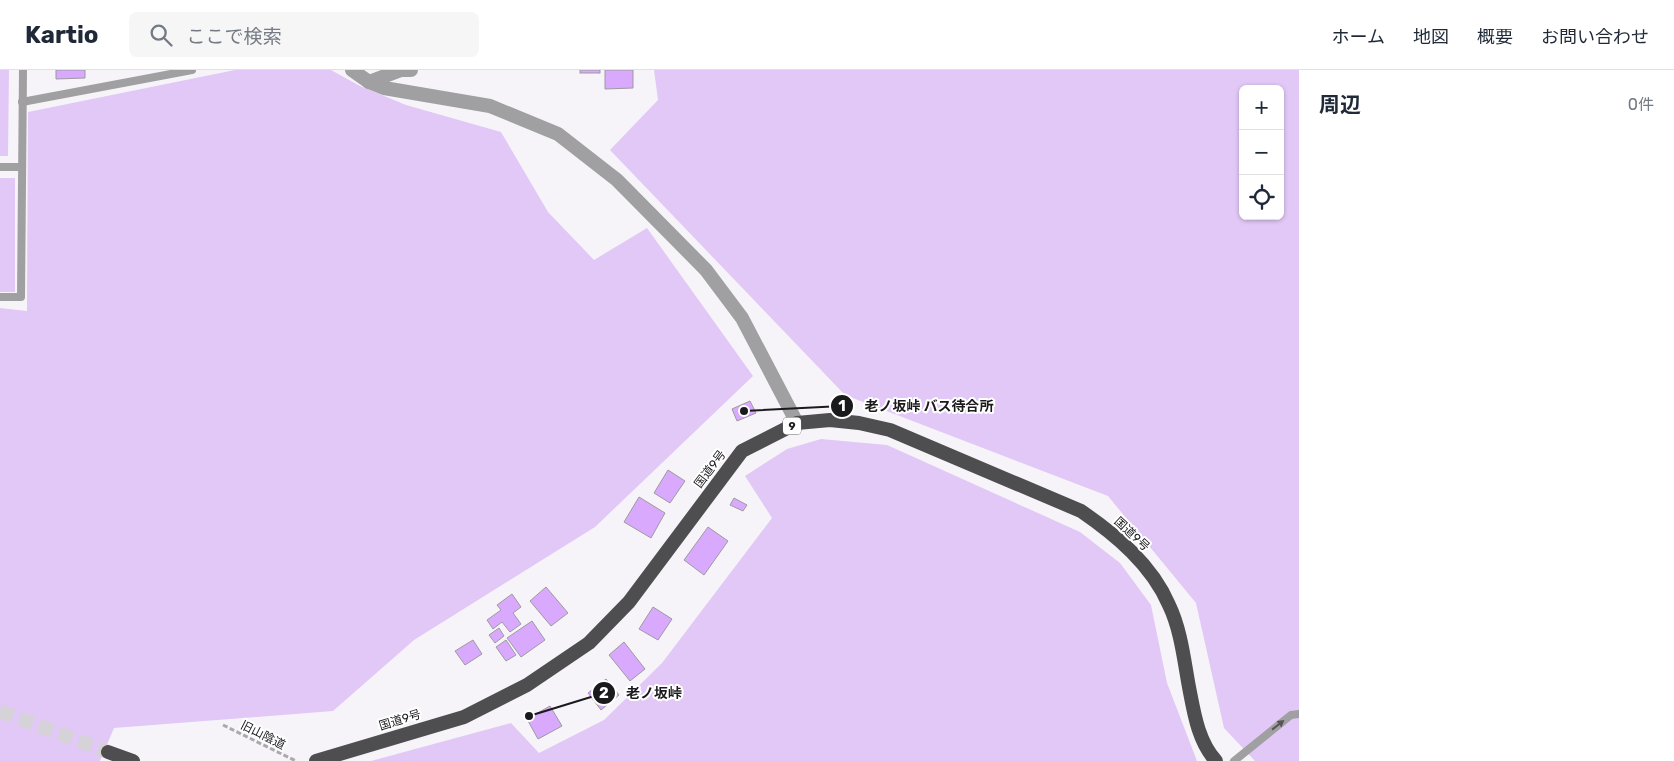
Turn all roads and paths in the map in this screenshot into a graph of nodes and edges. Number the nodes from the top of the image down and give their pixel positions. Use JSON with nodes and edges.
{"nodes":[{"id":1,"x":23,"y":70,"type":"edge"},
{"id":2,"x":192,"y":70,"type":"edge"},
{"id":3,"x":352,"y":70,"type":"edge"},
{"id":4,"x":411,"y":70,"type":"edge"},
{"id":5,"x":369,"y":82,"type":"junction"},
{"id":6,"x":22,"y":102,"type":"junction"},
{"id":7,"x":0,"y":167,"type":"edge"},
{"id":8,"x":22,"y":168,"type":"junction"},
{"id":9,"x":0,"y":297,"type":"edge"},
{"id":10,"x":797,"y":423,"type":"junction"},
{"id":11,"x":1299,"y":714,"type":"edge"},
{"id":12,"x":223,"y":725,"type":"dead end"},
{"id":13,"x":108,"y":752,"type":"tunnel mouth"},
{"id":14,"x":132,"y":761,"type":"edge"},
{"id":15,"x":296,"y":761,"type":"edge"},
{"id":16,"x":316,"y":761,"type":"edge"},
{"id":17,"x":1216,"y":761,"type":"edge"},
{"id":18,"x":1234,"y":761,"type":"edge"}],
"edges":[{"from":1,"to":6,"type":"lane"},
{"from":2,"to":6,"type":"lane"},
{"from":3,"to":5,"type":"street"},
{"from":4,"to":5,"type":"street"},
{"from":5,"to":10,"type":"street"},
{"from":6,"to":8,"type":"lane"},
{"from":7,"to":8,"type":"lane"},
{"from":8,"to":9,"type":"lane"},
{"from":10,"to":16,"type":"highway","name":"国道9号","number":"9"},
{"from":10,"to":17,"type":"highway","name":"国道9号","number":"9"},
{"from":18,"to":11,"type":"lane","one_way":true},
{"from":12,"to":15,"type":"path","name":"旧山陰道"},
{"from":13,"to":14,"type":"highway"}]}
